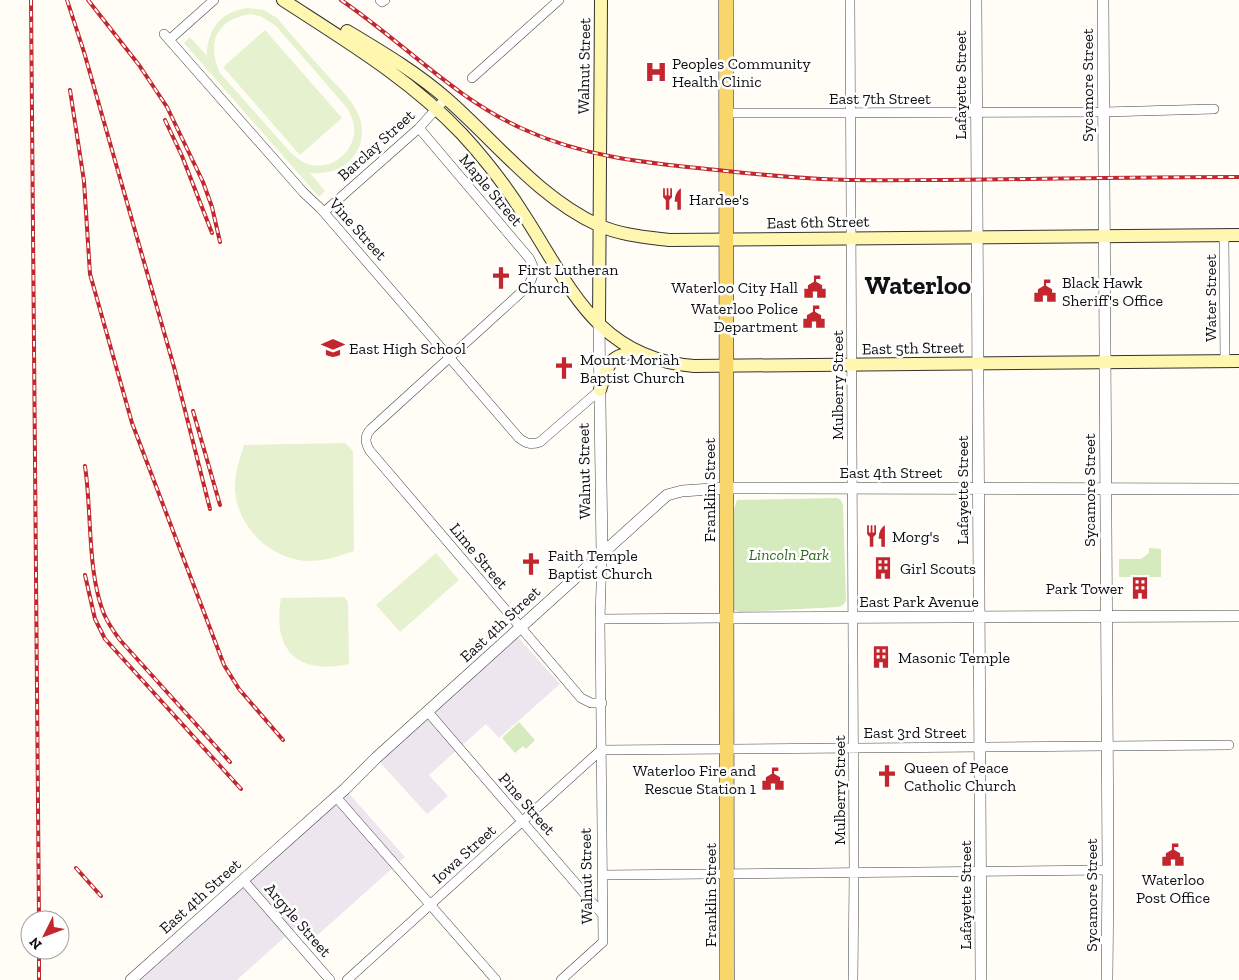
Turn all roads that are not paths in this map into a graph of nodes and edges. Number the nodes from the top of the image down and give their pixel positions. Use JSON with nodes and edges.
{"nodes":[{"id":1,"x":214,"y":0,"type":"edge"},
{"id":2,"x":284,"y":0,"type":"edge"},
{"id":3,"x":559,"y":0,"type":"edge"},
{"id":4,"x":601,"y":0,"type":"edge"},
{"id":5,"x":726,"y":0,"type":"edge"},
{"id":6,"x":850,"y":0,"type":"edge"},
{"id":7,"x":976,"y":0,"type":"edge"},
{"id":8,"x":1103,"y":0,"type":"edge"},
{"id":9,"x":472,"y":78,"type":"dead end"},
{"id":10,"x":446,"y":98,"type":"junction"},
{"id":11,"x":437,"y":109,"type":"junction"},
{"id":12,"x":1214,"y":109,"type":"dead end"},
{"id":13,"x":976,"y":112,"type":"junction"},
{"id":14,"x":1104,"y":112,"type":"junction"},
{"id":15,"x":725,"y":113,"type":"junction"},
{"id":16,"x":851,"y":113,"type":"junction"},
{"id":17,"x":419,"y":128,"type":"junction"},
{"id":18,"x":324,"y":212,"type":"junction"},
{"id":19,"x":599,"y":225,"type":"junction"},
{"id":20,"x":1224,"y":235,"type":"junction"},
{"id":21,"x":1239,"y":235,"type":"edge"},
{"id":22,"x":1104,"y":236,"type":"junction"},
{"id":23,"x":977,"y":237,"type":"junction"},
{"id":24,"x":851,"y":238,"type":"junction"},
{"id":25,"x":726,"y":239,"type":"junction"},
{"id":26,"x":599,"y":324,"type":"junction"},
{"id":27,"x":639,"y":352,"type":"junction"},
{"id":28,"x":450,"y":356,"type":"junction"},
{"id":29,"x":1225,"y":361,"type":"junction"},
{"id":30,"x":1239,"y":361,"type":"edge"},
{"id":31,"x":1105,"y":362,"type":"junction"},
{"id":32,"x":978,"y":363,"type":"junction"},
{"id":33,"x":852,"y":365,"type":"junction"},
{"id":34,"x":727,"y":366,"type":"junction"},
{"id":35,"x":600,"y":390,"type":"junction"},
{"id":36,"x":726,"y":488,"type":"junction"},
{"id":37,"x":852,"y":488,"type":"junction"},
{"id":38,"x":978,"y":488,"type":"junction"},
{"id":39,"x":1106,"y":489,"type":"junction"},
{"id":40,"x":1239,"y":489,"type":"edge"},
{"id":41,"x":602,"y":554,"type":"junction"},
{"id":42,"x":1239,"y":616,"type":"edge"},
{"id":43,"x":979,"y":617,"type":"junction"},
{"id":44,"x":1106,"y":617,"type":"junction"},
{"id":45,"x":726,"y":618,"type":"junction"},
{"id":46,"x":853,"y":618,"type":"junction"},
{"id":47,"x":600,"y":619,"type":"junction"},
{"id":48,"x":520,"y":628,"type":"junction"},
{"id":49,"x":602,"y":703,"type":"junction"},
{"id":50,"x":428,"y":712,"type":"junction"},
{"id":51,"x":1229,"y":745,"type":"dead end"},
{"id":52,"x":1107,"y":746,"type":"junction"},
{"id":53,"x":980,"y":747,"type":"junction"},
{"id":54,"x":854,"y":748,"type":"junction"},
{"id":55,"x":727,"y":749,"type":"junction"},
{"id":56,"x":601,"y":750,"type":"junction"},
{"id":57,"x":336,"y":796,"type":"junction"},
{"id":58,"x":523,"y":822,"type":"junction"},
{"id":59,"x":1108,"y":870,"type":"junction"},
{"id":60,"x":981,"y":871,"type":"junction"},
{"id":61,"x":854,"y":872,"type":"junction"},
{"id":62,"x":728,"y":874,"type":"junction"},
{"id":63,"x":602,"y":875,"type":"junction"},
{"id":64,"x":243,"y":880,"type":"junction"},
{"id":65,"x":430,"y":905,"type":"junction"},
{"id":66,"x":603,"y":915,"type":"junction"},
{"id":67,"x":131,"y":980,"type":"edge"},
{"id":68,"x":330,"y":980,"type":"edge"},
{"id":69,"x":347,"y":980,"type":"edge"},
{"id":70,"x":496,"y":980,"type":"edge"},
{"id":71,"x":561,"y":980,"type":"edge"},
{"id":72,"x":727,"y":980,"type":"edge"},
{"id":73,"x":853,"y":980,"type":"edge"},
{"id":74,"x":982,"y":980,"type":"edge"},
{"id":75,"x":1107,"y":980,"type":"edge"}],
"edges":[{"from":1,"to":18,"type":"street","name":"Vine Street"},
{"from":2,"to":10,"type":"main road","name":"East 6th Street"},
{"from":2,"to":11,"type":"main road","name":"East 5th Street"},
{"from":3,"to":9,"type":"street"},
{"from":4,"to":19,"type":"main road","name":"Walnut Street"},
{"from":5,"to":15,"type":"main road","name":"Franklin Street"},
{"from":6,"to":16,"type":"street","name":"Mulberry Street"},
{"from":7,"to":13,"type":"street","name":"Lafayette Street"},
{"from":8,"to":14,"type":"street","name":"Sycamore Street"},
{"from":10,"to":11,"type":"street","name":"Barclay Street"},
{"from":10,"to":19,"type":"main road","name":"East 6th Street"},
{"from":11,"to":17,"type":"street","name":"Barclay Street"},
{"from":11,"to":26,"type":"main road","name":"East 5th Street"},
{"from":12,"to":14,"type":"street","name":"East 7th Street"},
{"from":13,"to":14,"type":"street","name":"East 7th Street"},
{"from":13,"to":16,"type":"street","name":"East 7th Street"},
{"from":13,"to":23,"type":"street","name":"Lafayette Street"},
{"from":14,"to":22,"type":"street","name":"Sycamore Street"},
{"from":15,"to":16,"type":"street","name":"East 7th Street"},
{"from":15,"to":25,"type":"main road","name":"Franklin Street"},
{"from":16,"to":24,"type":"street","name":"Mulberry Street"},
{"from":17,"to":18,"type":"street","name":"Barclay Street"},
{"from":17,"to":28,"type":"street","name":"Maple Street"},
{"from":18,"to":28,"type":"street","name":"Vine Street"},
{"from":19,"to":25,"type":"main road","name":"East 6th Street"},
{"from":19,"to":26,"type":"main road","name":"Walnut Street"},
{"from":20,"to":21,"type":"main road","name":"East 6th Street"},
{"from":20,"to":22,"type":"main road","name":"East 6th Street"},
{"from":20,"to":29,"type":"street","name":"Water Street"},
{"from":22,"to":23,"type":"main road","name":"East 6th Street"},
{"from":22,"to":31,"type":"street","name":"Sycamore Street"},
{"from":23,"to":24,"type":"main road","name":"East 6th Street"},
{"from":23,"to":32,"type":"street","name":"Lafayette Street"},
{"from":24,"to":25,"type":"main road","name":"East 6th Street"},
{"from":24,"to":33,"type":"street","name":"Mulberry Street"},
{"from":25,"to":34,"type":"main road","name":"Franklin Street"},
{"from":26,"to":27,"type":"main road","name":"East 5th Street"},
{"from":26,"to":35,"type":"street","name":"Walnut Street"},
{"from":27,"to":34,"type":"main road","name":"East 5th Street"},
{"from":27,"to":35,"type":"main road"},
{"from":28,"to":35,"type":"street","name":"Vine Street"},
{"from":28,"to":48,"type":"street","name":"Lime Street"},
{"from":29,"to":30,"type":"main road","name":"East 5th Street"},
{"from":29,"to":31,"type":"main road","name":"East 5th Street"},
{"from":31,"to":32,"type":"main road","name":"East 5th Street"},
{"from":31,"to":39,"type":"street","name":"Sycamore Street"},
{"from":32,"to":33,"type":"main road","name":"East 5th Street"},
{"from":32,"to":38,"type":"street","name":"Lafayette Street"},
{"from":33,"to":34,"type":"main road","name":"East 5th Street"},
{"from":33,"to":37,"type":"street","name":"Mulberry Street"},
{"from":34,"to":36,"type":"main road","name":"Franklin Street"},
{"from":35,"to":41,"type":"street","name":"Walnut Street"},
{"from":36,"to":37,"type":"street","name":"East 4th Street"},
{"from":36,"to":41,"type":"street","name":"East 4th Street"},
{"from":36,"to":45,"type":"main road","name":"Franklin Street"},
{"from":37,"to":38,"type":"street","name":"East 4th Street"},
{"from":37,"to":46,"type":"street","name":"Mulberry Street"},
{"from":38,"to":39,"type":"street","name":"East 4th Street"},
{"from":38,"to":43,"type":"street","name":"Lafayette Street"},
{"from":39,"to":40,"type":"street","name":"East 4th Street"},
{"from":39,"to":44,"type":"street","name":"Sycamore Street"},
{"from":41,"to":47,"type":"street","name":"Walnut Street"},
{"from":41,"to":48,"type":"street","name":"East 4th Street"},
{"from":42,"to":44,"type":"street","name":"East Park Avenue"},
{"from":43,"to":44,"type":"street","name":"East Park Avenue"},
{"from":43,"to":46,"type":"street","name":"East Park Avenue"},
{"from":43,"to":53,"type":"street","name":"Lafayette Street"},
{"from":44,"to":52,"type":"street","name":"Sycamore Street"},
{"from":45,"to":46,"type":"street","name":"East Park Avenue"},
{"from":45,"to":47,"type":"street","name":"East Park Avenue"},
{"from":45,"to":55,"type":"main road","name":"Franklin Street"},
{"from":46,"to":54,"type":"street","name":"Mulberry Street"},
{"from":47,"to":49,"type":"street","name":"Walnut Street"},
{"from":48,"to":49,"type":"street","name":"Lime Street"},
{"from":48,"to":50,"type":"street","name":"East 4th Street"},
{"from":49,"to":56,"type":"street","name":"Walnut Street"},
{"from":50,"to":57,"type":"street","name":"East 4th Street"},
{"from":50,"to":58,"type":"street","name":"Pine Street"},
{"from":51,"to":52,"type":"street","name":"East 3rd Street"},
{"from":52,"to":53,"type":"street","name":"East 3rd Street"},
{"from":52,"to":59,"type":"street","name":"Sycamore Street"},
{"from":53,"to":54,"type":"street","name":"East 3rd Street"},
{"from":53,"to":60,"type":"street","name":"Lafayette Street"},
{"from":54,"to":55,"type":"street","name":"East 3rd Street"},
{"from":54,"to":61,"type":"street","name":"Mulberry Street"},
{"from":55,"to":56,"type":"street","name":"East 3rd Street"},
{"from":55,"to":62,"type":"main road","name":"Franklin Street"},
{"from":56,"to":58,"type":"street","name":"Iowa Street"},
{"from":56,"to":63,"type":"street","name":"Walnut Street"},
{"from":57,"to":64,"type":"street","name":"East 4th Street"},
{"from":57,"to":65,"type":"street"},
{"from":58,"to":65,"type":"street","name":"Iowa Street"},
{"from":58,"to":66,"type":"street","name":"Pine Street"},
{"from":59,"to":60,"type":"street"},
{"from":59,"to":75,"type":"street","name":"Sycamore Street"},
{"from":60,"to":61,"type":"street"},
{"from":60,"to":74,"type":"street","name":"Lafayette Street"},
{"from":61,"to":62,"type":"street"},
{"from":61,"to":73,"type":"street","name":"Mulberry Street"},
{"from":62,"to":63,"type":"street"},
{"from":62,"to":72,"type":"main road","name":"Franklin Street"},
{"from":63,"to":66,"type":"street","name":"Walnut Street"},
{"from":64,"to":67,"type":"street","name":"East 4th Street"},
{"from":64,"to":68,"type":"street","name":"Argyle Street"},
{"from":65,"to":69,"type":"street","name":"Iowa Street"},
{"from":65,"to":70,"type":"street"},
{"from":66,"to":71,"type":"street","name":"Walnut Street"}]}
